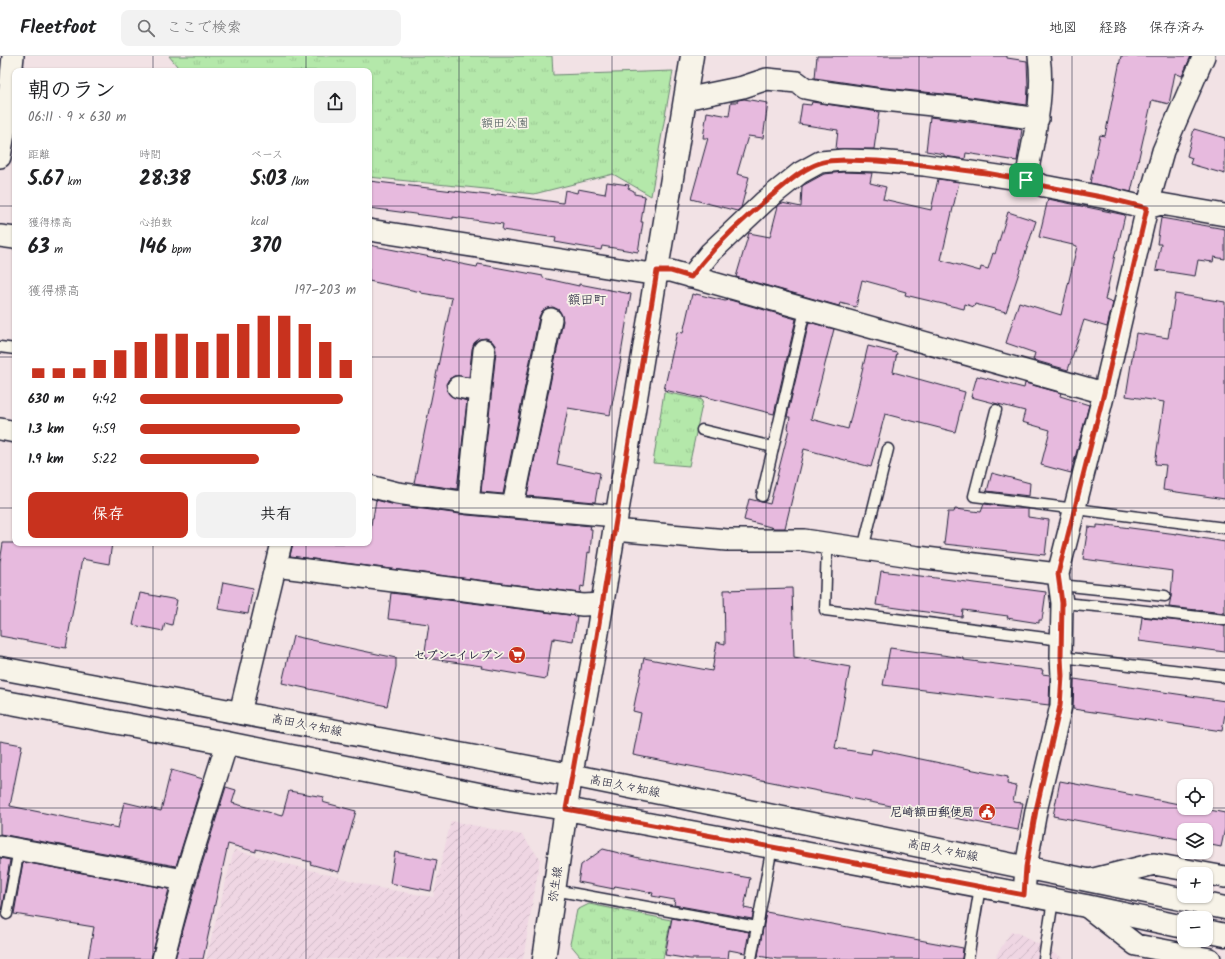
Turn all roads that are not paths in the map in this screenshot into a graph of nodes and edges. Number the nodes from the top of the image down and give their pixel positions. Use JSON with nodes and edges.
{"nodes":[{"id":1,"x":13,"y":56,"type":"edge"},
{"id":2,"x":692,"y":56,"type":"edge"},
{"id":3,"x":1039,"y":56,"type":"edge"},
{"id":4,"x":1204,"y":56,"type":"edge"},
{"id":5,"x":13,"y":68,"type":"edge"},
{"id":6,"x":12,"y":86,"type":"edge"},
{"id":7,"x":685,"y":99,"type":"junction"},
{"id":8,"x":11,"y":117,"type":"edge"},
{"id":9,"x":1038,"y":119,"type":"junction"},
{"id":10,"x":0,"y":158,"type":"edge"},
{"id":11,"x":1026,"y":180,"type":"junction"},
{"id":12,"x":1147,"y":208,"type":"junction"},
{"id":13,"x":1225,"y":215,"type":"edge"},
{"id":14,"x":372,"y":230,"type":"edge"},
{"id":15,"x":0,"y":236,"type":"edge"},
{"id":16,"x":12,"y":238,"type":"edge"},
{"id":17,"x":657,"y":271,"type":"junction"},
{"id":18,"x":691,"y":277,"type":"junction"},
{"id":19,"x":806,"y":310,"type":"junction"},
{"id":20,"x":551,"y":319,"type":"dead end"},
{"id":21,"x":0,"y":347,"type":"edge"},
{"id":22,"x":12,"y":349,"type":"edge"},
{"id":23,"x":484,"y":350,"type":"dead end"},
{"id":24,"x":458,"y":387,"type":"dead end"},
{"id":25,"x":480,"y":391,"type":"junction"},
{"id":26,"x":1104,"y":393,"type":"junction"},
{"id":27,"x":996,"y":410,"type":"dead end"},
{"id":28,"x":0,"y":429,"type":"edge"},
{"id":29,"x":702,"y":430,"type":"dead end"},
{"id":30,"x":12,"y":431,"type":"edge"},
{"id":31,"x":773,"y":447,"type":"junction"},
{"id":32,"x":888,"y":449,"type":"dead end"},
{"id":33,"x":372,"y":487,"type":"edge"},
{"id":34,"x":762,"y":496,"type":"dead end"},
{"id":35,"x":468,"y":503,"type":"junction"},
{"id":36,"x":513,"y":506,"type":"junction"},
{"id":37,"x":1075,"y":510,"type":"junction"},
{"id":38,"x":615,"y":523,"type":"junction"},
{"id":39,"x":1225,"y":528,"type":"edge"},
{"id":40,"x":827,"y":543,"type":"junction"},
{"id":41,"x":280,"y":546,"type":"edge"},
{"id":42,"x":864,"y":549,"type":"junction"},
{"id":43,"x":275,"y":566,"type":"junction"},
{"id":44,"x":1060,"y":587,"type":"junction"},
{"id":45,"x":1165,"y":596,"type":"dead end"},
{"id":46,"x":602,"y":604,"type":"junction"},
{"id":47,"x":1225,"y":620,"type":"edge"},
{"id":48,"x":1061,"y":649,"type":"junction"},
{"id":49,"x":0,"y":668,"type":"edge"},
{"id":50,"x":1225,"y":678,"type":"edge"},
{"id":51,"x":0,"y":702,"type":"edge"},
{"id":52,"x":240,"y":713,"type":"junction"},
{"id":53,"x":227,"y":743,"type":"junction"},
{"id":54,"x":571,"y":775,"type":"junction"},
{"id":55,"x":566,"y":809,"type":"junction"},
{"id":56,"x":9,"y":847,"type":"edge"},
{"id":57,"x":772,"y":847,"type":"junction"},
{"id":58,"x":1026,"y":867,"type":"junction"},
{"id":59,"x":1225,"y":877,"type":"edge"},
{"id":60,"x":184,"y":880,"type":"junction"},
{"id":61,"x":1090,"y":880,"type":"junction"},
{"id":62,"x":980,"y":887,"type":"junction"},
{"id":63,"x":554,"y":890,"type":"junction"},
{"id":64,"x":1024,"y":895,"type":"junction"},
{"id":65,"x":1053,"y":900,"type":"junction"},
{"id":66,"x":1086,"y":906,"type":"junction"},
{"id":67,"x":1225,"y":908,"type":"edge"},
{"id":68,"x":7,"y":914,"type":"dead end"},
{"id":69,"x":1177,"y":926,"type":"edge"},
{"id":70,"x":757,"y":927,"type":"junction"},
{"id":71,"x":1213,"y":932,"type":"edge"},
{"id":72,"x":1225,"y":935,"type":"edge"},
{"id":73,"x":163,"y":959,"type":"edge"},
{"id":74,"x":544,"y":959,"type":"edge"},
{"id":75,"x":751,"y":959,"type":"edge"},
{"id":76,"x":968,"y":959,"type":"edge"},
{"id":77,"x":1044,"y":959,"type":"edge"},
{"id":78,"x":1210,"y":959,"type":"edge"}],
"edges":[{"from":1,"to":5,"type":"street"},
{"from":2,"to":7,"type":"main road","name":"弥生線"},
{"from":3,"to":9,"type":"street"},
{"from":4,"to":12,"type":"street"},
{"from":6,"to":8,"type":"street"},
{"from":7,"to":9,"type":"street"},
{"from":7,"to":17,"type":"main road","name":"弥生線"},
{"from":8,"to":10,"type":"street"},
{"from":9,"to":11,"type":"street"},
{"from":11,"to":12,"type":"street"},
{"from":11,"to":18,"type":"street"},
{"from":12,"to":13,"type":"street"},
{"from":12,"to":26,"type":"street"},
{"from":14,"to":17,"type":"street"},
{"from":15,"to":16,"type":"street"},
{"from":17,"to":18,"type":"street"},
{"from":17,"to":38,"type":"main road","name":"弥生線"},
{"from":18,"to":19,"type":"street"},
{"from":19,"to":26,"type":"street"},
{"from":19,"to":31,"type":"lane"},
{"from":20,"to":36,"type":"street"},
{"from":21,"to":22,"type":"lane"},
{"from":23,"to":25,"type":"street"},
{"from":24,"to":25,"type":"street"},
{"from":25,"to":35,"type":"street"},
{"from":26,"to":37,"type":"street"},
{"from":27,"to":37,"type":"lane"},
{"from":28,"to":30,"type":"street"},
{"from":29,"to":31,"type":"lane"},
{"from":31,"to":34,"type":"lane"},
{"from":32,"to":42,"type":"lane"},
{"from":33,"to":35,"type":"street"},
{"from":35,"to":36,"type":"street"},
{"from":36,"to":38,"type":"street"},
{"from":37,"to":39,"type":"lane"},
{"from":37,"to":44,"type":"street"},
{"from":38,"to":40,"type":"street"},
{"from":38,"to":46,"type":"main road","name":"弥生線"},
{"from":40,"to":42,"type":"street"},
{"from":40,"to":48,"type":"lane"},
{"from":41,"to":43,"type":"street"},
{"from":42,"to":44,"type":"street"},
{"from":43,"to":46,"type":"street"},
{"from":43,"to":52,"type":"street"},
{"from":44,"to":45,"type":"lane"},
{"from":44,"to":47,"type":"lane"},
{"from":44,"to":48,"type":"street"},
{"from":46,"to":54,"type":"main road","name":"弥生線"},
{"from":48,"to":50,"type":"lane"},
{"from":48,"to":58,"type":"street"},
{"from":49,"to":52,"type":"main road","name":"高田久々知線"},
{"from":51,"to":53,"type":"main road"},
{"from":52,"to":54,"type":"main road","name":"高田久々知線"},
{"from":53,"to":55,"type":"main road"},
{"from":53,"to":60,"type":"street"},
{"from":54,"to":55,"type":"main road","name":"弥生線"},
{"from":54,"to":58,"type":"main road","name":"高田久々知線"},
{"from":55,"to":57,"type":"main road"},
{"from":55,"to":63,"type":"main road","name":"弥生線"},
{"from":56,"to":60,"type":"street"},
{"from":56,"to":68,"type":"lane"},
{"from":57,"to":62,"type":"main road"},
{"from":57,"to":70,"type":"lane"},
{"from":58,"to":61,"type":"main road","name":"高田久々知線"},
{"from":58,"to":64,"type":"street"},
{"from":59,"to":61,"type":"street"},
{"from":60,"to":73,"type":"street"},
{"from":61,"to":67,"type":"main road","name":"高田久々知線"},
{"from":62,"to":64,"type":"main road"},
{"from":62,"to":76,"type":"lane"},
{"from":63,"to":70,"type":"lane"},
{"from":63,"to":74,"type":"main road","name":"弥生線"},
{"from":64,"to":65,"type":"main road"},
{"from":65,"to":66,"type":"main road"},
{"from":65,"to":77,"type":"lane"},
{"from":66,"to":69,"type":"main road"},
{"from":66,"to":78,"type":"street"},
{"from":70,"to":75,"type":"lane"},
{"from":71,"to":72,"type":"main road"}]}
